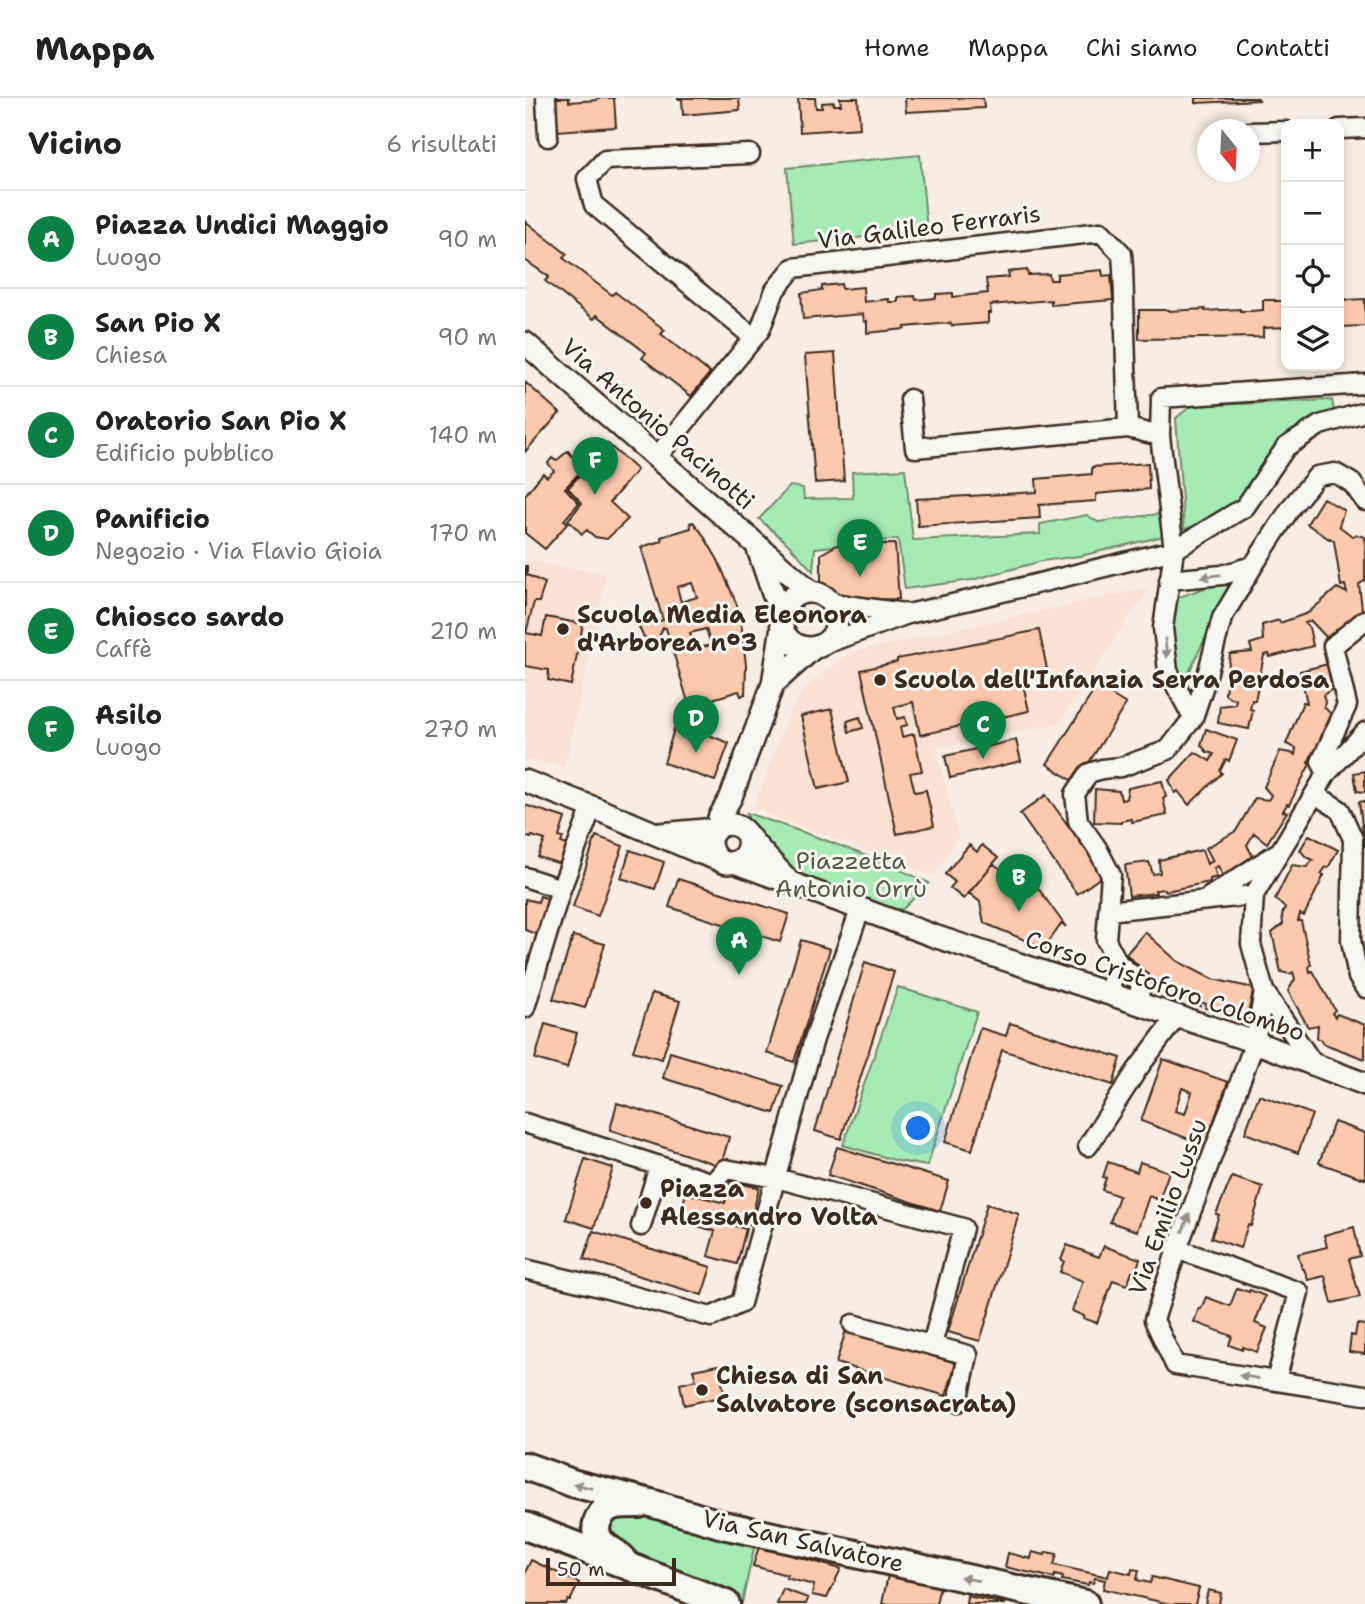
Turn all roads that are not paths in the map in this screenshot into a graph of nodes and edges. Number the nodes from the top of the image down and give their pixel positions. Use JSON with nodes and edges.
{"nodes":[{"id":1,"x":547,"y":98,"type":"edge"},
{"id":2,"x":1365,"y":128,"type":"edge"},
{"id":3,"x":1344,"y":129,"type":"edge"},
{"id":4,"x":1281,"y":131,"type":"edge"},
{"id":5,"x":1260,"y":132,"type":"edge"},
{"id":6,"x":548,"y":137,"type":"dead end"},
{"id":7,"x":750,"y":155,"type":"dead end"},
{"id":8,"x":754,"y":338,"type":"junction"},
{"id":9,"x":525,"y":343,"type":"edge"},
{"id":10,"x":1365,"y":384,"type":"edge"},
{"id":11,"x":910,"y":399,"type":"dead end"},
{"id":12,"x":1365,"y":412,"type":"edge"},
{"id":13,"x":1128,"y":428,"type":"junction"},
{"id":14,"x":1160,"y":436,"type":"junction"},
{"id":15,"x":657,"y":457,"type":"junction"},
{"id":16,"x":1365,"y":501,"type":"edge"},
{"id":17,"x":756,"y":544,"type":"junction"},
{"id":18,"x":1174,"y":550,"type":"junction"},
{"id":19,"x":1253,"y":566,"type":"junction"},
{"id":20,"x":1169,"y":580,"type":"junction"},
{"id":21,"x":811,"y":592,"type":"junction"},
{"id":22,"x":832,"y":603,"type":"junction"},
{"id":23,"x":908,"y":614,"type":"junction"},
{"id":24,"x":1365,"y":620,"type":"edge"},
{"id":25,"x":782,"y":622,"type":"junction"},
{"id":26,"x":818,"y":646,"type":"junction"},
{"id":27,"x":773,"y":684,"type":"junction"},
{"id":28,"x":1347,"y":705,"type":"junction"},
{"id":29,"x":1193,"y":718,"type":"junction"},
{"id":30,"x":1365,"y":726,"type":"edge"},
{"id":31,"x":1365,"y":732,"type":"edge"},
{"id":32,"x":1328,"y":773,"type":"junction"},
{"id":33,"x":525,"y":781,"type":"edge"},
{"id":34,"x":1315,"y":794,"type":"junction"},
{"id":35,"x":731,"y":797,"type":"junction"},
{"id":36,"x":592,"y":807,"type":"junction"},
{"id":37,"x":718,"y":829,"type":"junction"},
{"id":38,"x":745,"y":833,"type":"junction"},
{"id":39,"x":657,"y":835,"type":"junction"},
{"id":40,"x":1280,"y":851,"type":"junction"},
{"id":41,"x":726,"y":860,"type":"junction"},
{"id":42,"x":525,"y":877,"type":"edge"},
{"id":43,"x":790,"y":882,"type":"junction"},
{"id":44,"x":561,"y":889,"type":"junction"},
{"id":45,"x":1254,"y":895,"type":"junction"},
{"id":46,"x":1204,"y":900,"type":"junction"},
{"id":47,"x":860,"y":909,"type":"junction"},
{"id":48,"x":1108,"y":911,"type":"junction"},
{"id":49,"x":1118,"y":963,"type":"junction"},
{"id":50,"x":531,"y":968,"type":"edge"},
{"id":51,"x":1365,"y":989,"type":"edge"},
{"id":52,"x":1264,"y":990,"type":"junction"},
{"id":53,"x":1108,"y":994,"type":"junction"},
{"id":54,"x":1138,"y":1003,"type":"junction"},
{"id":55,"x":525,"y":1008,"type":"edge"},
{"id":56,"x":1177,"y":1017,"type":"junction"},
{"id":57,"x":1255,"y":1042,"type":"junction"},
{"id":58,"x":1314,"y":1065,"type":"junction"},
{"id":59,"x":1365,"y":1084,"type":"edge"},
{"id":60,"x":525,"y":1123,"type":"edge"},
{"id":61,"x":1088,"y":1146,"type":"dead end"},
{"id":62,"x":659,"y":1166,"type":"junction"},
{"id":63,"x":776,"y":1178,"type":"junction"},
{"id":64,"x":641,"y":1226,"type":"dead end"},
{"id":65,"x":1177,"y":1249,"type":"junction"},
{"id":66,"x":525,"y":1269,"type":"edge"},
{"id":67,"x":853,"y":1324,"type":"dead end"},
{"id":68,"x":932,"y":1345,"type":"junction"},
{"id":69,"x":1276,"y":1381,"type":"junction"},
{"id":70,"x":1365,"y":1395,"type":"edge"},
{"id":71,"x":958,"y":1402,"type":"dead end"},
{"id":72,"x":525,"y":1466,"type":"edge"},
{"id":73,"x":651,"y":1503,"type":"junction"},
{"id":74,"x":525,"y":1526,"type":"edge"},
{"id":75,"x":636,"y":1568,"type":"junction"},
{"id":76,"x":726,"y":1604,"type":"edge"},
{"id":77,"x":1085,"y":1604,"type":"edge"}],
"edges":[{"from":1,"to":6,"type":"street"},
{"from":2,"to":3,"type":"street"},
{"from":4,"to":5,"type":"street"},
{"from":7,"to":8,"type":"street"},
{"from":8,"to":13,"type":"street","name":"Via Galileo Ferraris"},
{"from":8,"to":15,"type":"street","name":"Via Galileo Ferraris"},
{"from":9,"to":15,"type":"street","name":"Via Antonio Pacinotti"},
{"from":10,"to":14,"type":"street"},
{"from":11,"to":13,"type":"street"},
{"from":12,"to":18,"type":"street"},
{"from":13,"to":14,"type":"street"},
{"from":14,"to":18,"type":"street"},
{"from":15,"to":17,"type":"street","name":"Via Antonio Pacinotti"},
{"from":16,"to":19,"type":"street"},
{"from":17,"to":21,"type":"street","name":"Via Antonio Pacinotti"},
{"from":17,"to":25,"type":"street","name":"Via Antonio Pacinotti"},
{"from":18,"to":20,"type":"street"},
{"from":18,"to":23,"type":"street"},
{"from":19,"to":20,"type":"street","one_way":true},
{"from":19,"to":29,"type":"street"},
{"from":20,"to":29,"type":"street","one_way":true},
{"from":21,"to":22,"type":"street"},
{"from":21,"to":25,"type":"street"},
{"from":22,"to":23,"type":"street"},
{"from":22,"to":26,"type":"street"},
{"from":23,"to":26,"type":"street"},
{"from":24,"to":28,"type":"street"},
{"from":25,"to":26,"type":"street"},
{"from":25,"to":27,"type":"street"},
{"from":26,"to":27,"type":"street"},
{"from":27,"to":35,"type":"street"},
{"from":28,"to":30,"type":"street"},
{"from":28,"to":32,"type":"street"},
{"from":29,"to":48,"type":"street"},
{"from":31,"to":32,"type":"street"},
{"from":32,"to":34,"type":"street"},
{"from":33,"to":36,"type":"street","name":"Corso Cristoforo Colombo"},
{"from":34,"to":40,"type":"street"},
{"from":34,"to":51,"type":"street"},
{"from":35,"to":37,"type":"street"},
{"from":35,"to":38,"type":"street","name":"Corso Cristoforo Colombo"},
{"from":36,"to":39,"type":"street","name":"Corso Cristoforo Colombo"},
{"from":36,"to":44,"type":"street"},
{"from":37,"to":38,"type":"street"},
{"from":37,"to":39,"type":"street","name":"Corso Cristoforo Colombo"},
{"from":37,"to":41,"type":"street"},
{"from":38,"to":41,"type":"street"},
{"from":38,"to":43,"type":"street","name":"Corso Cristoforo Colombo"},
{"from":39,"to":41,"type":"street","name":"Corso Cristoforo Colombo"},
{"from":40,"to":45,"type":"street"},
{"from":40,"to":46,"type":"street"},
{"from":41,"to":43,"type":"street","name":"Corso Cristoforo Colombo"},
{"from":42,"to":44,"type":"street"},
{"from":43,"to":47,"type":"street","name":"Corso Cristoforo Colombo"},
{"from":44,"to":50,"type":"street"},
{"from":45,"to":46,"type":"street"},
{"from":45,"to":52,"type":"street"},
{"from":46,"to":48,"type":"street"},
{"from":47,"to":53,"type":"street","name":"Corso Cristoforo Colombo"},
{"from":47,"to":63,"type":"street"},
{"from":48,"to":49,"type":"street"},
{"from":49,"to":53,"type":"street"},
{"from":49,"to":54,"type":"street"},
{"from":50,"to":55,"type":"street"},
{"from":52,"to":57,"type":"street","name":"Via Emilio Lussu"},
{"from":52,"to":58,"type":"street"},
{"from":53,"to":54,"type":"street","name":"Corso Cristoforo Colombo"},
{"from":54,"to":56,"type":"street","name":"Corso Cristoforo Colombo"},
{"from":56,"to":57,"type":"street","name":"Corso Cristoforo Colombo"},
{"from":56,"to":61,"type":"street"},
{"from":57,"to":58,"type":"street","name":"Corso Cristoforo Colombo"},
{"from":65,"to":57,"type":"street","name":"Via Emilio Lussu","one_way":true},
{"from":58,"to":59,"type":"street","name":"Corso Cristoforo Colombo"},
{"from":60,"to":62,"type":"street"},
{"from":62,"to":63,"type":"street"},
{"from":62,"to":64,"type":"street"},
{"from":63,"to":66,"type":"street"},
{"from":63,"to":68,"type":"street"},
{"from":65,"to":69,"type":"street"},
{"from":69,"to":65,"type":"street","name":"Via Emilio Lussu","one_way":true},
{"from":67,"to":68,"type":"street"},
{"from":68,"to":71,"type":"street"},
{"from":69,"to":70,"type":"street","name":"Via Emilio Lussu"},
{"from":73,"to":72,"type":"main road","name":"Via San Salvatore","one_way":true},
{"from":73,"to":75,"type":"main road"},
{"from":77,"to":73,"type":"main road","name":"Via San Salvatore","one_way":true},
{"from":74,"to":75,"type":"main road"},
{"from":75,"to":76,"type":"main road"}]}
